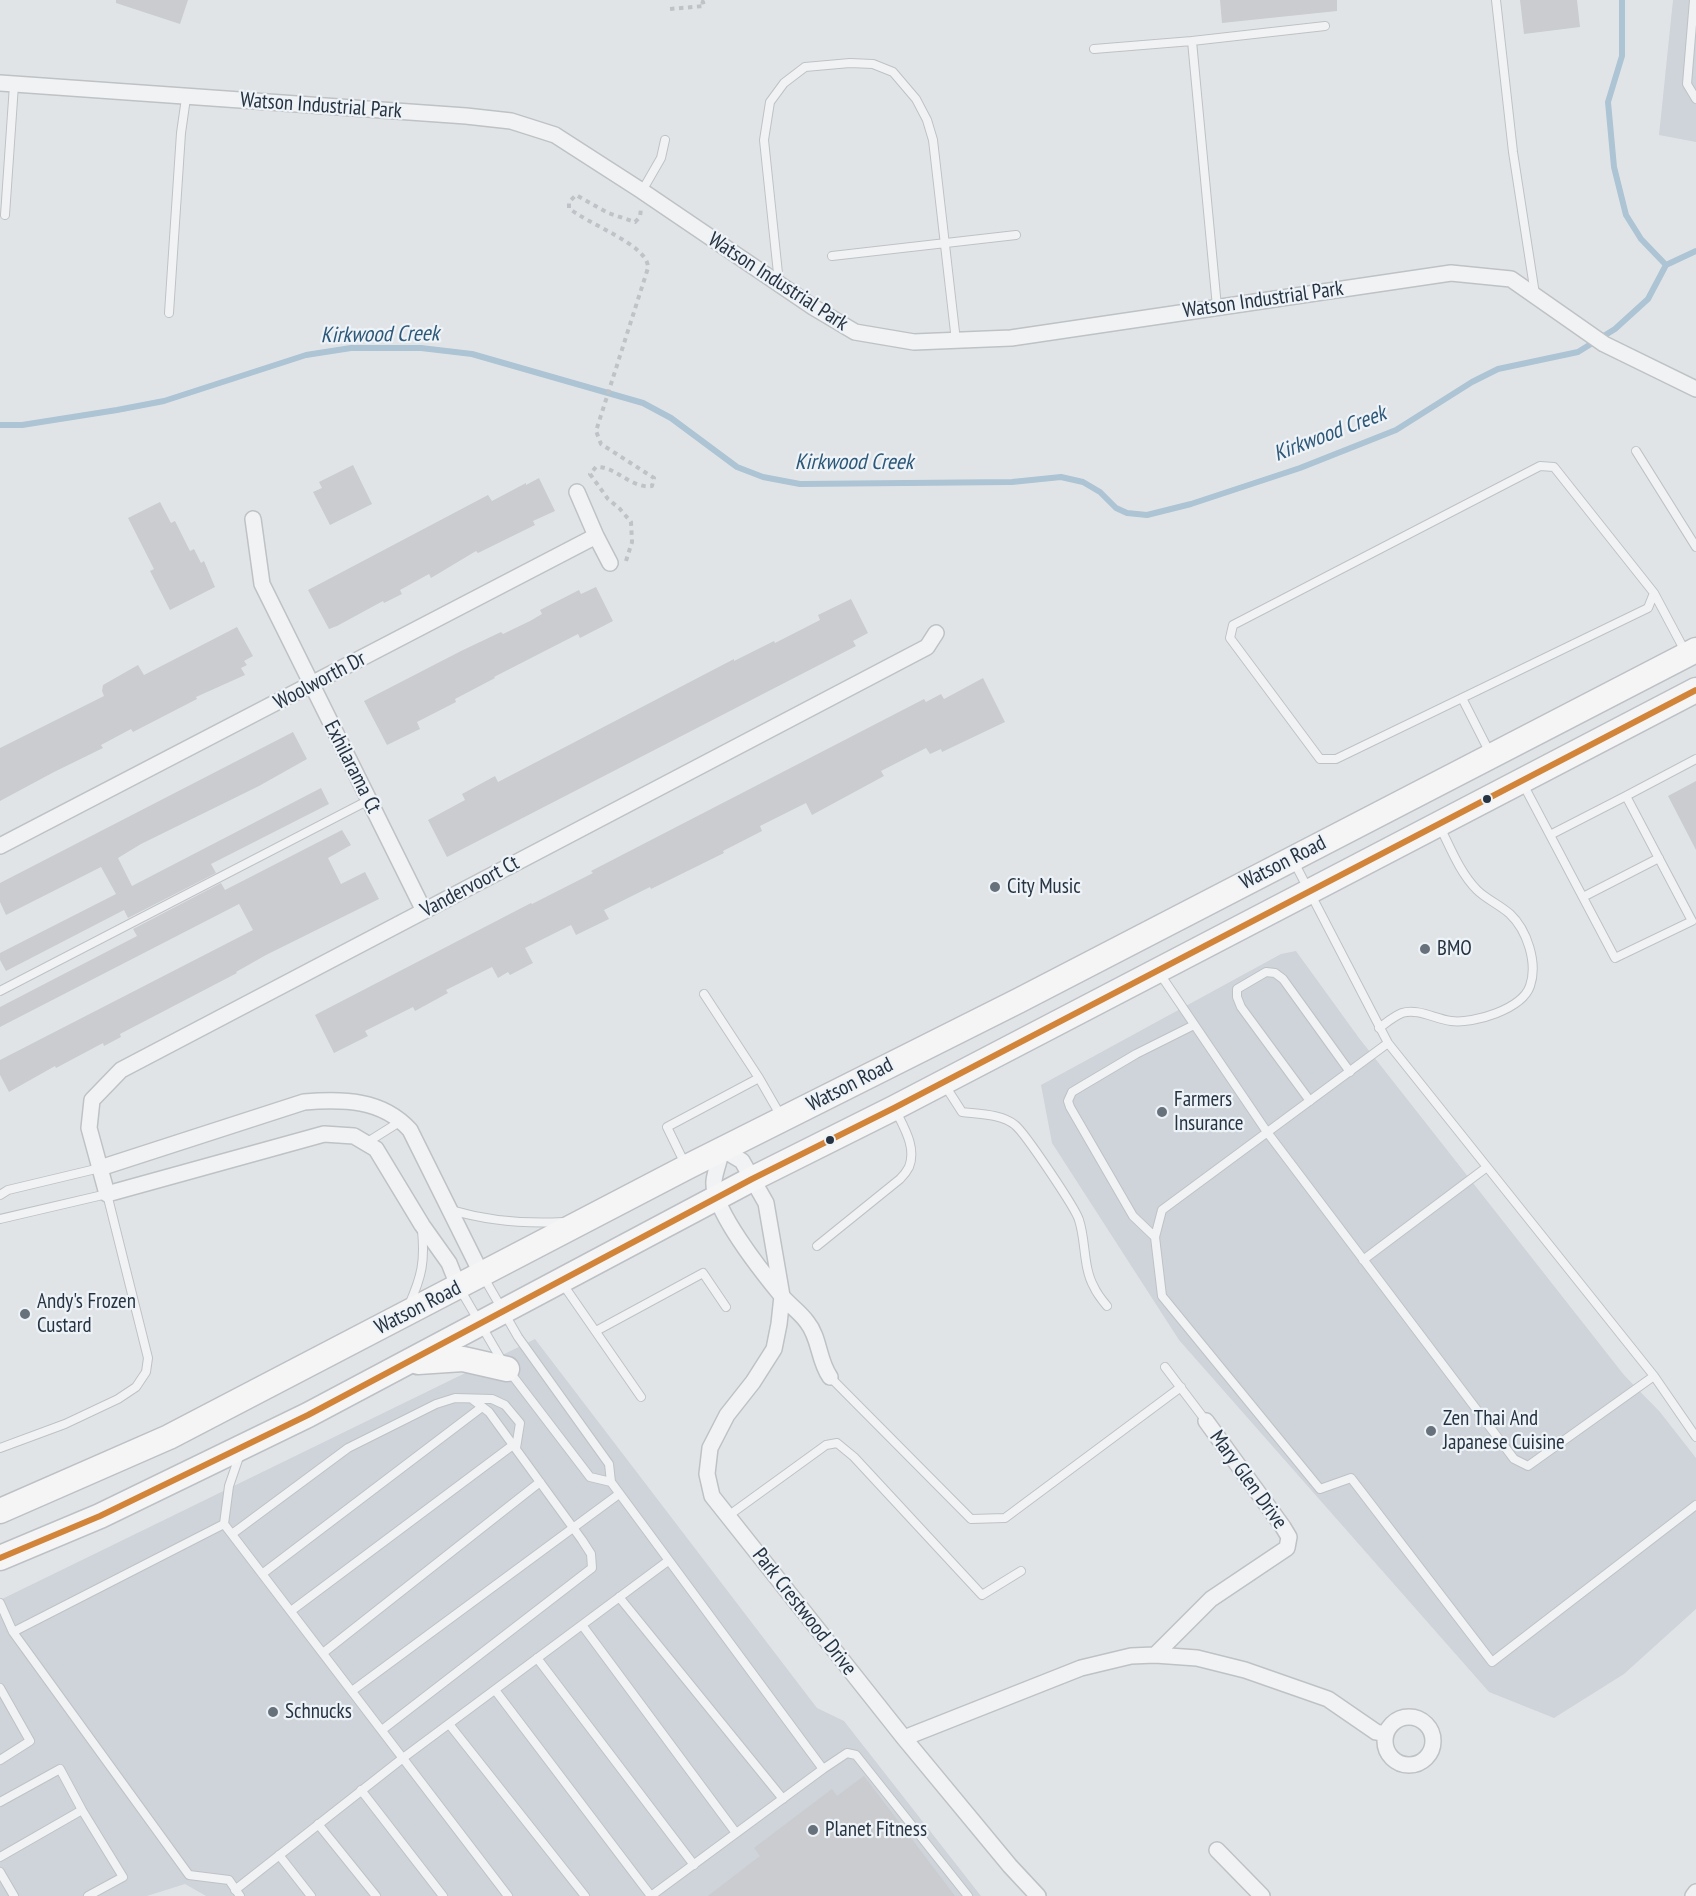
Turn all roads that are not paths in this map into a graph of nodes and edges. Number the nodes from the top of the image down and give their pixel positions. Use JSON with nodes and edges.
{"nodes":[{"id":1,"x":1496,"y":0,"type":"edge"},
{"id":2,"x":1694,"y":0,"type":"edge"},
{"id":3,"x":1325,"y":26,"type":"dead end"},
{"id":4,"x":1192,"y":42,"type":"junction"},
{"id":5,"x":1094,"y":49,"type":"dead end"},
{"id":6,"x":7,"y":84,"type":"edge"},
{"id":7,"x":186,"y":98,"type":"junction"},
{"id":8,"x":1696,"y":99,"type":"edge"},
{"id":9,"x":665,"y":140,"type":"dead end"},
{"id":10,"x":642,"y":191,"type":"junction"},
{"id":11,"x":5,"y":215,"type":"dead end"},
{"id":12,"x":1016,"y":235,"type":"dead end"},
{"id":13,"x":944,"y":243,"type":"junction"},
{"id":14,"x":832,"y":256,"type":"dead end"},
{"id":15,"x":779,"y":283,"type":"junction"},
{"id":16,"x":1536,"y":298,"type":"junction"},
{"id":17,"x":1217,"y":307,"type":"junction"},
{"id":18,"x":169,"y":313,"type":"dead end"},
{"id":19,"x":956,"y":341,"type":"junction"},
{"id":20,"x":1696,"y":388,"type":"edge"},
{"id":21,"x":1636,"y":451,"type":"dead end"},
{"id":22,"x":577,"y":492,"type":"dead end"},
{"id":23,"x":253,"y":519,"type":"dead end"},
{"id":24,"x":596,"y":536,"type":"junction"},
{"id":25,"x":1696,"y":547,"type":"edge"},
{"id":26,"x":610,"y":563,"type":"road end"},
{"id":27,"x":1654,"y":593,"type":"junction"},
{"id":28,"x":936,"y":633,"type":"dead end"},
{"id":29,"x":1691,"y":652,"type":"edge"},
{"id":30,"x":311,"y":686,"type":"junction"},
{"id":31,"x":1696,"y":690,"type":"edge"},
{"id":32,"x":1462,"y":698,"type":"junction"},
{"id":33,"x":1491,"y":756,"type":"junction"},
{"id":34,"x":1696,"y":759,"type":"edge"},
{"id":35,"x":1521,"y":780,"type":"junction"},
{"id":36,"x":1626,"y":796,"type":"junction"},
{"id":37,"x":369,"y":800,"type":"junction"},
{"id":38,"x":1438,"y":824,"type":"junction"},
{"id":39,"x":1550,"y":835,"type":"junction"},
{"id":40,"x":0,"y":846,"type":"edge"},
{"id":41,"x":1292,"y":858,"type":"junction"},
{"id":42,"x":1659,"y":858,"type":"junction"},
{"id":43,"x":1309,"y":891,"type":"junction"},
{"id":44,"x":1583,"y":897,"type":"junction"},
{"id":45,"x":424,"y":911,"type":"junction"},
{"id":46,"x":1157,"y":970,"type":"junction"},
{"id":47,"x":0,"y":991,"type":"edge"},
{"id":48,"x":704,"y":994,"type":"dead end"},
{"id":49,"x":1194,"y":1025,"type":"junction"},
{"id":50,"x":1379,"y":1028,"type":"junction"},
{"id":51,"x":1388,"y":1043,"type":"junction"},
{"id":52,"x":1350,"y":1072,"type":"junction"},
{"id":53,"x":759,"y":1078,"type":"junction"},
{"id":54,"x":943,"y":1083,"type":"junction"},
{"id":55,"x":1310,"y":1101,"type":"junction"},
{"id":56,"x":894,"y":1108,"type":"junction"},
{"id":57,"x":783,"y":1119,"type":"junction"},
{"id":58,"x":401,"y":1121,"type":"junction"},
{"id":59,"x":1267,"y":1132,"type":"junction"},
{"id":60,"x":366,"y":1143,"type":"junction"},
{"id":61,"x":722,"y":1149,"type":"junction"},
{"id":62,"x":687,"y":1167,"type":"junction"},
{"id":63,"x":1487,"y":1167,"type":"junction"},
{"id":64,"x":100,"y":1168,"type":"junction"},
{"id":65,"x":753,"y":1179,"type":"junction"},
{"id":66,"x":107,"y":1194,"type":"junction"},
{"id":67,"x":0,"y":1195,"type":"edge"},
{"id":68,"x":716,"y":1198,"type":"junction"},
{"id":69,"x":451,"y":1210,"type":"junction"},
{"id":70,"x":0,"y":1220,"type":"edge"},
{"id":71,"x":583,"y":1222,"type":"junction"},
{"id":72,"x":422,"y":1225,"type":"junction"},
{"id":73,"x":1155,"y":1236,"type":"junction"},
{"id":74,"x":817,"y":1246,"type":"dead end"},
{"id":75,"x":1363,"y":1260,"type":"junction"},
{"id":76,"x":482,"y":1275,"type":"junction"},
{"id":77,"x":561,"y":1281,"type":"junction"},
{"id":78,"x":459,"y":1288,"type":"junction"},
{"id":79,"x":782,"y":1296,"type":"junction"},
{"id":80,"x":726,"y":1306,"type":"dead end"},
{"id":81,"x":1107,"y":1306,"type":"dead end"},
{"id":82,"x":503,"y":1312,"type":"junction"},
{"id":83,"x":404,"y":1316,"type":"junction"},
{"id":84,"x":479,"y":1324,"type":"junction"},
{"id":85,"x":596,"y":1331,"type":"junction"},
{"id":86,"x":407,"y":1363,"type":"junction"},
{"id":87,"x":1165,"y":1366,"type":"dead end"},
{"id":88,"x":507,"y":1370,"type":"junction"},
{"id":89,"x":830,"y":1377,"type":"joint"},
{"id":90,"x":1654,"y":1377,"type":"junction"},
{"id":91,"x":1180,"y":1387,"type":"junction"},
{"id":92,"x":641,"y":1397,"type":"dead end"},
{"id":93,"x":472,"y":1399,"type":"junction"},
{"id":94,"x":482,"y":1407,"type":"junction"},
{"id":95,"x":1206,"y":1421,"type":"joint"},
{"id":96,"x":0,"y":1437,"type":"edge"},
{"id":97,"x":1696,"y":1437,"type":"edge"},
{"id":98,"x":514,"y":1446,"type":"junction"},
{"id":99,"x":1,"y":1447,"type":"edge"},
{"id":100,"x":243,"y":1447,"type":"junction"},
{"id":101,"x":540,"y":1482,"type":"junction"},
{"id":102,"x":610,"y":1482,"type":"junction"},
{"id":103,"x":619,"y":1494,"type":"junction"},
{"id":104,"x":1696,"y":1506,"type":"edge"},
{"id":105,"x":0,"y":1511,"type":"edge"},
{"id":106,"x":728,"y":1516,"type":"junction"},
{"id":107,"x":224,"y":1524,"type":"junction"},
{"id":108,"x":573,"y":1527,"type":"junction"},
{"id":109,"x":232,"y":1534,"type":"junction"},
{"id":110,"x":0,"y":1558,"type":"edge"},
{"id":111,"x":668,"y":1561,"type":"junction"},
{"id":112,"x":1021,"y":1571,"type":"dead end"},
{"id":113,"x":262,"y":1574,"type":"junction"},
{"id":114,"x":619,"y":1597,"type":"junction"},
{"id":115,"x":0,"y":1603,"type":"edge"},
{"id":116,"x":291,"y":1611,"type":"junction"},
{"id":117,"x":582,"y":1625,"type":"junction"},
{"id":118,"x":13,"y":1632,"type":"junction"},
{"id":119,"x":323,"y":1653,"type":"junction"},
{"id":120,"x":1155,"y":1654,"type":"junction"},
{"id":121,"x":537,"y":1658,"type":"junction"},
{"id":122,"x":0,"y":1688,"type":"edge"},
{"id":123,"x":495,"y":1690,"type":"junction"},
{"id":124,"x":352,"y":1691,"type":"junction"},
{"id":125,"x":449,"y":1724,"type":"junction"},
{"id":126,"x":382,"y":1730,"type":"junction"},
{"id":127,"x":1386,"y":1734,"type":"dead end"},
{"id":128,"x":904,"y":1738,"type":"junction"},
{"id":129,"x":403,"y":1758,"type":"junction"},
{"id":130,"x":0,"y":1760,"type":"edge"},
{"id":131,"x":823,"y":1770,"type":"junction"},
{"id":132,"x":362,"y":1790,"type":"junction"},
{"id":133,"x":783,"y":1799,"type":"junction"},
{"id":134,"x":0,"y":1802,"type":"edge"},
{"id":135,"x":82,"y":1810,"type":"junction"},
{"id":136,"x":318,"y":1824,"type":"junction"},
{"id":137,"x":736,"y":1833,"type":"junction"},
{"id":138,"x":1217,"y":1850,"type":"dead end"},
{"id":139,"x":279,"y":1855,"type":"junction"},
{"id":140,"x":0,"y":1857,"type":"edge"},
{"id":141,"x":694,"y":1864,"type":"junction"},
{"id":142,"x":0,"y":1872,"type":"edge"},
{"id":143,"x":1696,"y":1892,"type":"edge"},
{"id":144,"x":238,"y":1893,"type":"edge"},
{"id":145,"x":14,"y":1896,"type":"edge"},
{"id":146,"x":88,"y":1896,"type":"edge"},
{"id":147,"x":311,"y":1896,"type":"edge"},
{"id":148,"x":376,"y":1896,"type":"edge"},
{"id":149,"x":443,"y":1896,"type":"edge"},
{"id":150,"x":508,"y":1896,"type":"edge"},
{"id":151,"x":585,"y":1896,"type":"edge"},
{"id":152,"x":968,"y":1896,"type":"edge"},
{"id":153,"x":1038,"y":1896,"type":"edge"},
{"id":154,"x":1262,"y":1896,"type":"edge"},
{"id":155,"x":1693,"y":1896,"type":"edge"}],
"edges":[{"from":1,"to":16,"type":"lane"},
{"from":2,"to":8,"type":"lane"},
{"from":3,"to":4,"type":"lane"},
{"from":4,"to":5,"type":"lane"},
{"from":4,"to":17,"type":"lane"},
{"from":6,"to":7,"type":"street","name":"Watson Industrial Park"},
{"from":6,"to":11,"type":"lane"},
{"from":7,"to":10,"type":"street","name":"Watson Industrial Park"},
{"from":7,"to":18,"type":"lane"},
{"from":9,"to":10,"type":"lane"},
{"from":10,"to":15,"type":"street","name":"Watson Industrial Park"},
{"from":12,"to":13,"type":"lane"},
{"from":13,"to":14,"type":"lane"},
{"from":13,"to":15,"type":"lane"},
{"from":13,"to":19,"type":"lane"},
{"from":15,"to":19,"type":"street","name":"Watson Industrial Park"},
{"from":16,"to":17,"type":"street","name":"Watson Industrial Park"},
{"from":16,"to":20,"type":"street","name":"Watson Industrial Park"},
{"from":17,"to":19,"type":"street","name":"Watson Industrial Park"},
{"from":21,"to":25,"type":"lane"},
{"from":22,"to":24,"type":"street"},
{"from":23,"to":30,"type":"street","name":"Exhilarama Ct"},
{"from":24,"to":26,"type":"street"},
{"from":24,"to":30,"type":"street","name":"Woolworth Dr"},
{"from":27,"to":29,"type":"lane"},
{"from":27,"to":32,"type":"lane"},
{"from":27,"to":32,"type":"lane"},
{"from":28,"to":45,"type":"street","name":"Vandervoort Ct"},
{"from":29,"to":33,"type":"main road","name":"Watson Road"},
{"from":30,"to":37,"type":"street","name":"Exhilarama Ct"},
{"from":30,"to":40,"type":"street","name":"Woolworth Dr"},
{"from":31,"to":35,"type":"main road","name":"Watson Road"},
{"from":32,"to":33,"type":"lane"},
{"from":33,"to":41,"type":"main road","name":"Watson Road"},
{"from":34,"to":36,"type":"lane"},
{"from":35,"to":38,"type":"main road","name":"Watson Road"},
{"from":35,"to":39,"type":"lane"},
{"from":36,"to":39,"type":"lane"},
{"from":36,"to":42,"type":"lane"},
{"from":37,"to":45,"type":"street","name":"Exhilarama Ct"},
{"from":37,"to":47,"type":"lane"},
{"from":38,"to":43,"type":"main road","name":"Watson Road"},
{"from":38,"to":50,"type":"lane"},
{"from":39,"to":44,"type":"lane"},
{"from":41,"to":43,"type":"lane"},
{"from":41,"to":57,"type":"main road","name":"Watson Road"},
{"from":42,"to":44,"type":"lane"},
{"from":42,"to":44,"type":"lane"},
{"from":43,"to":46,"type":"main road","name":"Watson Road"},
{"from":43,"to":50,"type":"lane"},
{"from":45,"to":64,"type":"street","name":"Vandervoort Ct"},
{"from":46,"to":49,"type":"lane"},
{"from":46,"to":54,"type":"main road","name":"Watson Road"},
{"from":48,"to":53,"type":"lane"},
{"from":49,"to":59,"type":"lane"},
{"from":49,"to":73,"type":"lane"},
{"from":50,"to":51,"type":"lane"},
{"from":51,"to":52,"type":"lane"},
{"from":51,"to":63,"type":"lane"},
{"from":52,"to":55,"type":"lane"},
{"from":52,"to":55,"type":"lane"},
{"from":53,"to":57,"type":"lane"},
{"from":53,"to":62,"type":"lane"},
{"from":54,"to":56,"type":"main road","name":"Watson Road"},
{"from":54,"to":81,"type":"lane"},
{"from":55,"to":59,"type":"lane"},
{"from":56,"to":65,"type":"main road","name":"Watson Road"},
{"from":56,"to":74,"type":"lane"},
{"from":57,"to":61,"type":"main road","name":"Watson Road"},
{"from":58,"to":60,"type":"lane"},
{"from":58,"to":64,"type":"street"},
{"from":58,"to":69,"type":"street"},
{"from":59,"to":73,"type":"lane"},
{"from":59,"to":75,"type":"lane"},
{"from":60,"to":66,"type":"street"},
{"from":60,"to":72,"type":"street"},
{"from":61,"to":62,"type":"main road","name":"Watson Road"},
{"from":61,"to":65,"type":"street","name":"Park Crestwood Drive"},
{"from":61,"to":68,"type":"street"},
{"from":62,"to":71,"type":"main road","name":"Watson Road"},
{"from":63,"to":75,"type":"lane"},
{"from":63,"to":90,"type":"lane"},
{"from":64,"to":66,"type":"street","name":"Vandervoort Ct"},
{"from":64,"to":67,"type":"lane"},
{"from":65,"to":68,"type":"main road","name":"Watson Road"},
{"from":65,"to":79,"type":"street","name":"Park Crestwood Drive"},
{"from":66,"to":70,"type":"lane"},
{"from":66,"to":99,"type":"lane"},
{"from":68,"to":77,"type":"main road","name":"Watson Road"},
{"from":68,"to":79,"type":"street"},
{"from":69,"to":71,"type":"lane"},
{"from":69,"to":76,"type":"street"},
{"from":71,"to":76,"type":"main road","name":"Watson Road"},
{"from":72,"to":78,"type":"street"},
{"from":72,"to":83,"type":"lane"},
{"from":73,"to":104,"type":"lane"},
{"from":75,"to":90,"type":"lane"},
{"from":76,"to":78,"type":"main road","name":"Watson Road"},
{"from":76,"to":82,"type":"lane"},
{"from":77,"to":82,"type":"main road","name":"Watson Road"},
{"from":77,"to":85,"type":"lane"},
{"from":78,"to":83,"type":"main road","name":"Watson Road"},
{"from":78,"to":84,"type":"lane"},
{"from":79,"to":89,"type":"street"},
{"from":79,"to":106,"type":"street","name":"Park Crestwood Drive"},
{"from":80,"to":85,"type":"lane"},
{"from":82,"to":84,"type":"main road","name":"Watson Road"},
{"from":82,"to":102,"type":"lane"},
{"from":83,"to":105,"type":"main road","name":"Watson Road"},
{"from":84,"to":86,"type":"main road","name":"Watson Road"},
{"from":84,"to":88,"type":"lane"},
{"from":85,"to":92,"type":"lane"},
{"from":86,"to":88,"type":"main road"},
{"from":86,"to":100,"type":"main road","name":"Watson Road"},
{"from":87,"to":91,"type":"lane"},
{"from":88,"to":102,"type":"lane"},
{"from":89,"to":91,"type":"lane"},
{"from":90,"to":97,"type":"lane"},
{"from":91,"to":95,"type":"lane"},
{"from":93,"to":94,"type":"lane"},
{"from":93,"to":98,"type":"lane"},
{"from":93,"to":109,"type":"lane"},
{"from":94,"to":98,"type":"lane"},
{"from":94,"to":113,"type":"lane"},
{"from":95,"to":120,"type":"street","name":"Mary Glen Drive"},
{"from":96,"to":99,"type":"lane"},
{"from":98,"to":101,"type":"lane"},
{"from":98,"to":116,"type":"lane"},
{"from":100,"to":107,"type":"lane"},
{"from":100,"to":110,"type":"main road","name":"Watson Road"},
{"from":101,"to":108,"type":"lane"},
{"from":101,"to":119,"type":"lane"},
{"from":102,"to":103,"type":"lane"},
{"from":103,"to":108,"type":"lane"},
{"from":103,"to":111,"type":"lane"},
{"from":106,"to":112,"type":"lane"},
{"from":106,"to":128,"type":"street","name":"Park Crestwood Drive"},
{"from":107,"to":109,"type":"lane"},
{"from":107,"to":118,"type":"lane"},
{"from":108,"to":124,"type":"lane"},
{"from":108,"to":126,"type":"lane"},
{"from":109,"to":113,"type":"lane"},
{"from":111,"to":114,"type":"lane"},
{"from":111,"to":131,"type":"lane"},
{"from":113,"to":116,"type":"lane"},
{"from":114,"to":117,"type":"lane"},
{"from":114,"to":133,"type":"lane"},
{"from":115,"to":118,"type":"lane"},
{"from":116,"to":119,"type":"lane"},
{"from":117,"to":121,"type":"lane"},
{"from":117,"to":137,"type":"lane"},
{"from":118,"to":144,"type":"lane"},
{"from":119,"to":124,"type":"lane"},
{"from":120,"to":127,"type":"street"},
{"from":120,"to":128,"type":"street"},
{"from":121,"to":123,"type":"lane"},
{"from":121,"to":141,"type":"lane"},
{"from":122,"to":130,"type":"lane"},
{"from":123,"to":125,"type":"lane"},
{"from":123,"to":141,"type":"lane"},
{"from":124,"to":126,"type":"lane"},
{"from":125,"to":129,"type":"lane"},
{"from":125,"to":151,"type":"lane"},
{"from":126,"to":129,"type":"lane"},
{"from":128,"to":153,"type":"street","name":"Park Crestwood Drive"},
{"from":129,"to":132,"type":"lane"},
{"from":129,"to":150,"type":"lane"},
{"from":131,"to":133,"type":"lane"},
{"from":131,"to":152,"type":"lane"},
{"from":132,"to":136,"type":"lane"},
{"from":132,"to":149,"type":"lane"},
{"from":133,"to":137,"type":"lane"},
{"from":134,"to":135,"type":"lane"},
{"from":135,"to":140,"type":"lane"},
{"from":135,"to":146,"type":"lane"},
{"from":136,"to":139,"type":"lane"},
{"from":136,"to":148,"type":"lane"},
{"from":137,"to":141,"type":"lane"},
{"from":138,"to":154,"type":"street"},
{"from":139,"to":144,"type":"lane"},
{"from":139,"to":147,"type":"lane"},
{"from":142,"to":145,"type":"lane"},
{"from":143,"to":155,"type":"street"}]}
